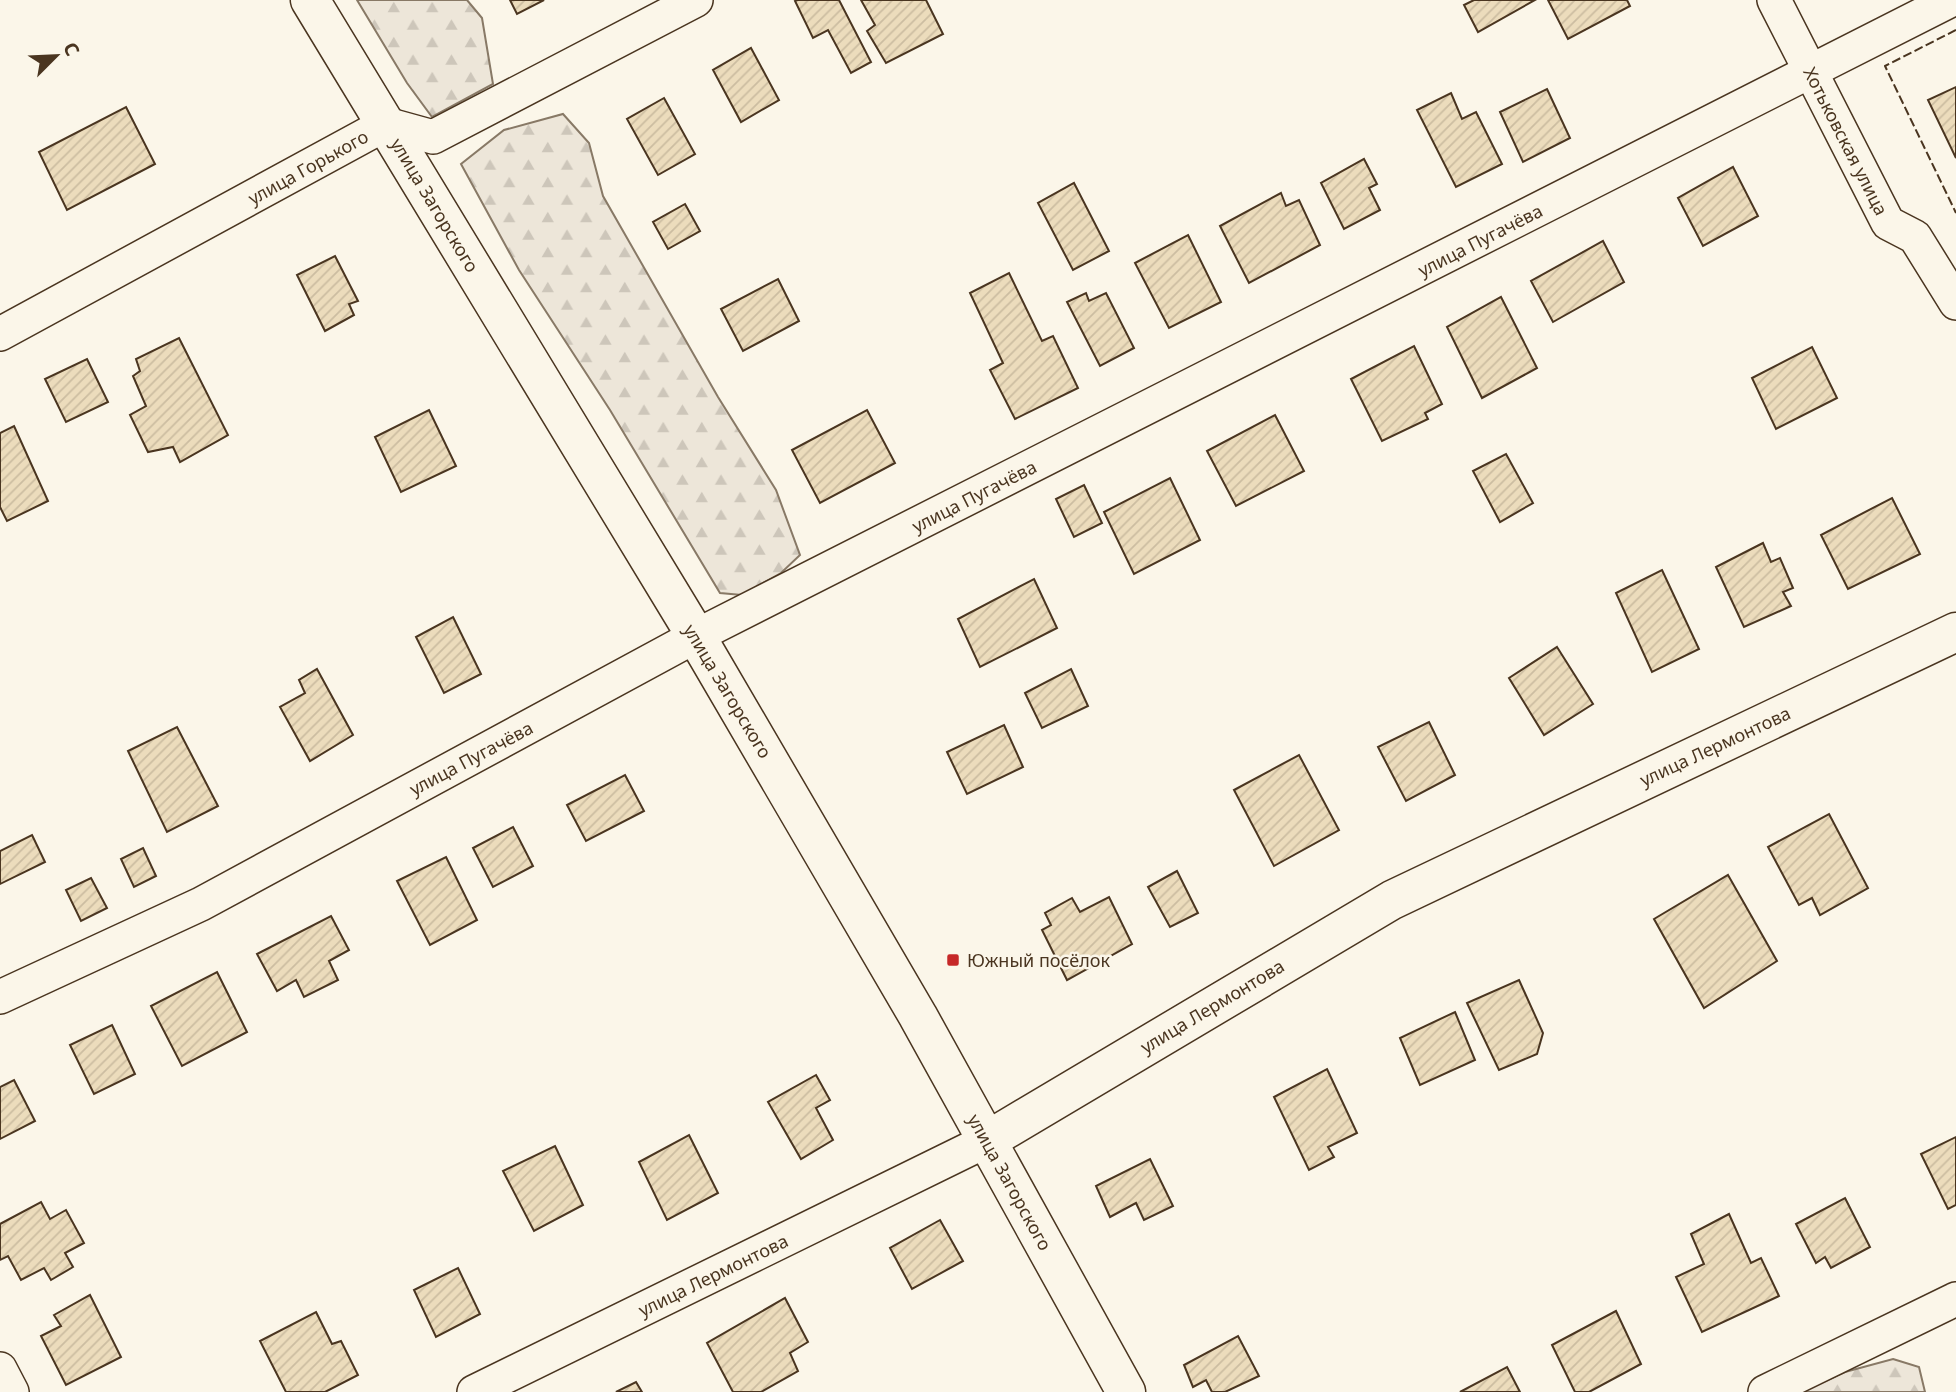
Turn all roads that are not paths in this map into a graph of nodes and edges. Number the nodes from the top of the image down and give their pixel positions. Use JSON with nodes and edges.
{"nodes":[{"id":1,"x":310,"y":0,"type":"edge"},
{"id":2,"x":696,"y":0,"type":"edge"},
{"id":3,"x":1774,"y":0,"type":"edge"},
{"id":4,"x":1951,"y":0,"type":"edge"},
{"id":5,"x":1810,"y":73,"type":"junction"},
{"id":6,"x":386,"y":124,"type":"junction"},
{"id":7,"x":1956,"y":303,"type":"edge"},
{"id":8,"x":0,"y":334,"type":"edge"},
{"id":9,"x":1956,"y":632,"type":"edge"},
{"id":10,"x":696,"y":636,"type":"junction"},
{"id":11,"x":0,"y":997,"type":"edge"},
{"id":12,"x":988,"y":1140,"type":"junction"},
{"id":13,"x":1956,"y":1299,"type":"edge"},
{"id":14,"x":0,"y":1369,"type":"edge"},
{"id":15,"x":12,"y":1392,"type":"edge"},
{"id":16,"x":474,"y":1392,"type":"edge"},
{"id":17,"x":1126,"y":1392,"type":"edge"},
{"id":18,"x":1765,"y":1392,"type":"edge"}],
"edges":[{"from":1,"to":6,"type":"main road","name":"улица Загорского"},
{"from":2,"to":6,"type":"street","name":"улица Горького"},
{"from":3,"to":5,"type":"street","name":"Хотьковская улица"},
{"from":4,"to":5,"type":"street","name":"улица Пугачёва"},
{"from":5,"to":7,"type":"street","name":"Хотьковская улица"},
{"from":5,"to":10,"type":"street","name":"улица Пугачёва"},
{"from":6,"to":8,"type":"street","name":"улица Горького"},
{"from":6,"to":10,"type":"main road","name":"улица Загорского"},
{"from":9,"to":12,"type":"main road","name":"улица Лермонтова"},
{"from":10,"to":11,"type":"street","name":"улица Пугачёва"},
{"from":10,"to":12,"type":"main road","name":"улица Загорского"},
{"from":12,"to":16,"type":"street","name":"улица Лермонтова"},
{"from":12,"to":17,"type":"main road","name":"улица Загорского"},
{"from":13,"to":18,"type":"street"},
{"from":14,"to":15,"type":"street"}]}
